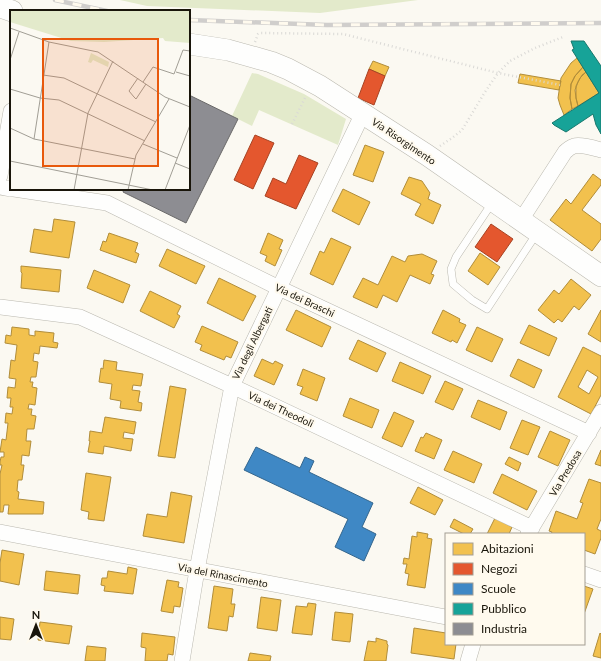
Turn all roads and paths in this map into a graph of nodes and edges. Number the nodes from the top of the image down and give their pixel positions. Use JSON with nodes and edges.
{"nodes":[{"id":1,"x":0,"y":7,"type":"edge"},
{"id":2,"x":10,"y":10,"type":"edge"},
{"id":3,"x":563,"y":37,"type":"dead end"},
{"id":4,"x":190,"y":44,"type":"edge"},
{"id":5,"x":251,"y":56,"type":"junction"},
{"id":6,"x":498,"y":73,"type":"junction"},
{"id":7,"x":560,"y":85,"type":"dead end"},
{"id":8,"x":306,"y":96,"type":"dead end"},
{"id":9,"x":363,"y":113,"type":"junction"},
{"id":10,"x":10,"y":118,"type":"edge"},
{"id":11,"x":292,"y":124,"type":"dead end"},
{"id":12,"x":438,"y":147,"type":"dead end"},
{"id":13,"x":601,"y":150,"type":"edge"},
{"id":14,"x":0,"y":176,"type":"edge"},
{"id":15,"x":0,"y":187,"type":"edge"},
{"id":16,"x":10,"y":188,"type":"edge"},
{"id":17,"x":21,"y":190,"type":"edge"},
{"id":18,"x":493,"y":201,"type":"junction"},
{"id":19,"x":520,"y":220,"type":"junction"},
{"id":20,"x":538,"y":232,"type":"junction"},
{"id":21,"x":601,"y":276,"type":"edge"},
{"id":22,"x":279,"y":288,"type":"junction"},
{"id":23,"x":0,"y":307,"type":"edge"},
{"id":24,"x":232,"y":386,"type":"junction"},
{"id":25,"x":601,"y":412,"type":"edge"},
{"id":26,"x":589,"y":433,"type":"junction"},
{"id":27,"x":530,"y":531,"type":"edge"},
{"id":28,"x":0,"y":532,"type":"edge"},
{"id":29,"x":197,"y":570,"type":"junction"},
{"id":30,"x":585,"y":574,"type":"edge"},
{"id":31,"x":601,"y":580,"type":"edge"},
{"id":32,"x":445,"y":617,"type":"edge"},
{"id":33,"x":473,"y":645,"type":"edge"},
{"id":34,"x":182,"y":661,"type":"edge"},
{"id":35,"x":468,"y":661,"type":"edge"}],
"edges":[{"from":1,"to":2,"type":"main road"},
{"from":3,"to":6,"type":"path"},
{"from":4,"to":5,"type":"main road","name":"Via Risorgimento"},
{"from":5,"to":6,"type":"path"},
{"from":5,"to":9,"type":"main road","name":"Via Risorgimento"},
{"from":6,"to":7,"type":"path"},
{"from":6,"to":12,"type":"path"},
{"from":8,"to":11,"type":"path"},
{"from":9,"to":18,"type":"main road","name":"Via Risorgimento"},
{"from":9,"to":22,"type":"street","name":"Via degli Albergati"},
{"from":10,"to":14,"type":"street"},
{"from":13,"to":19,"type":"street"},
{"from":15,"to":16,"type":"street"},
{"from":17,"to":22,"type":"street","name":"Via dei Braschi"},
{"from":18,"to":19,"type":"main road","name":"Via Risorgimento"},
{"from":18,"to":20,"type":"lane"},
{"from":19,"to":20,"type":"main road","name":"Via Risorgimento"},
{"from":20,"to":21,"type":"main road","name":"Via Risorgimento"},
{"from":22,"to":24,"type":"street","name":"Via degli Albergati"},
{"from":22,"to":26,"type":"street","name":"Via dei Braschi"},
{"from":23,"to":24,"type":"street","name":"Via dei Theodoli"},
{"from":24,"to":27,"type":"street","name":"Via dei Theodoli"},
{"from":24,"to":29,"type":"street","name":"Via degli Albergati"},
{"from":25,"to":26,"type":"street","name":"Via Predosa"},
{"from":26,"to":27,"type":"street","name":"Via Predosa"},
{"from":28,"to":29,"type":"street","name":"Via del Rinascimento"},
{"from":29,"to":32,"type":"street","name":"Via del Rinascimento"},
{"from":29,"to":34,"type":"street","name":"Via degli Albergati"},
{"from":30,"to":31,"type":"street"},
{"from":33,"to":35,"type":"street"}]}
